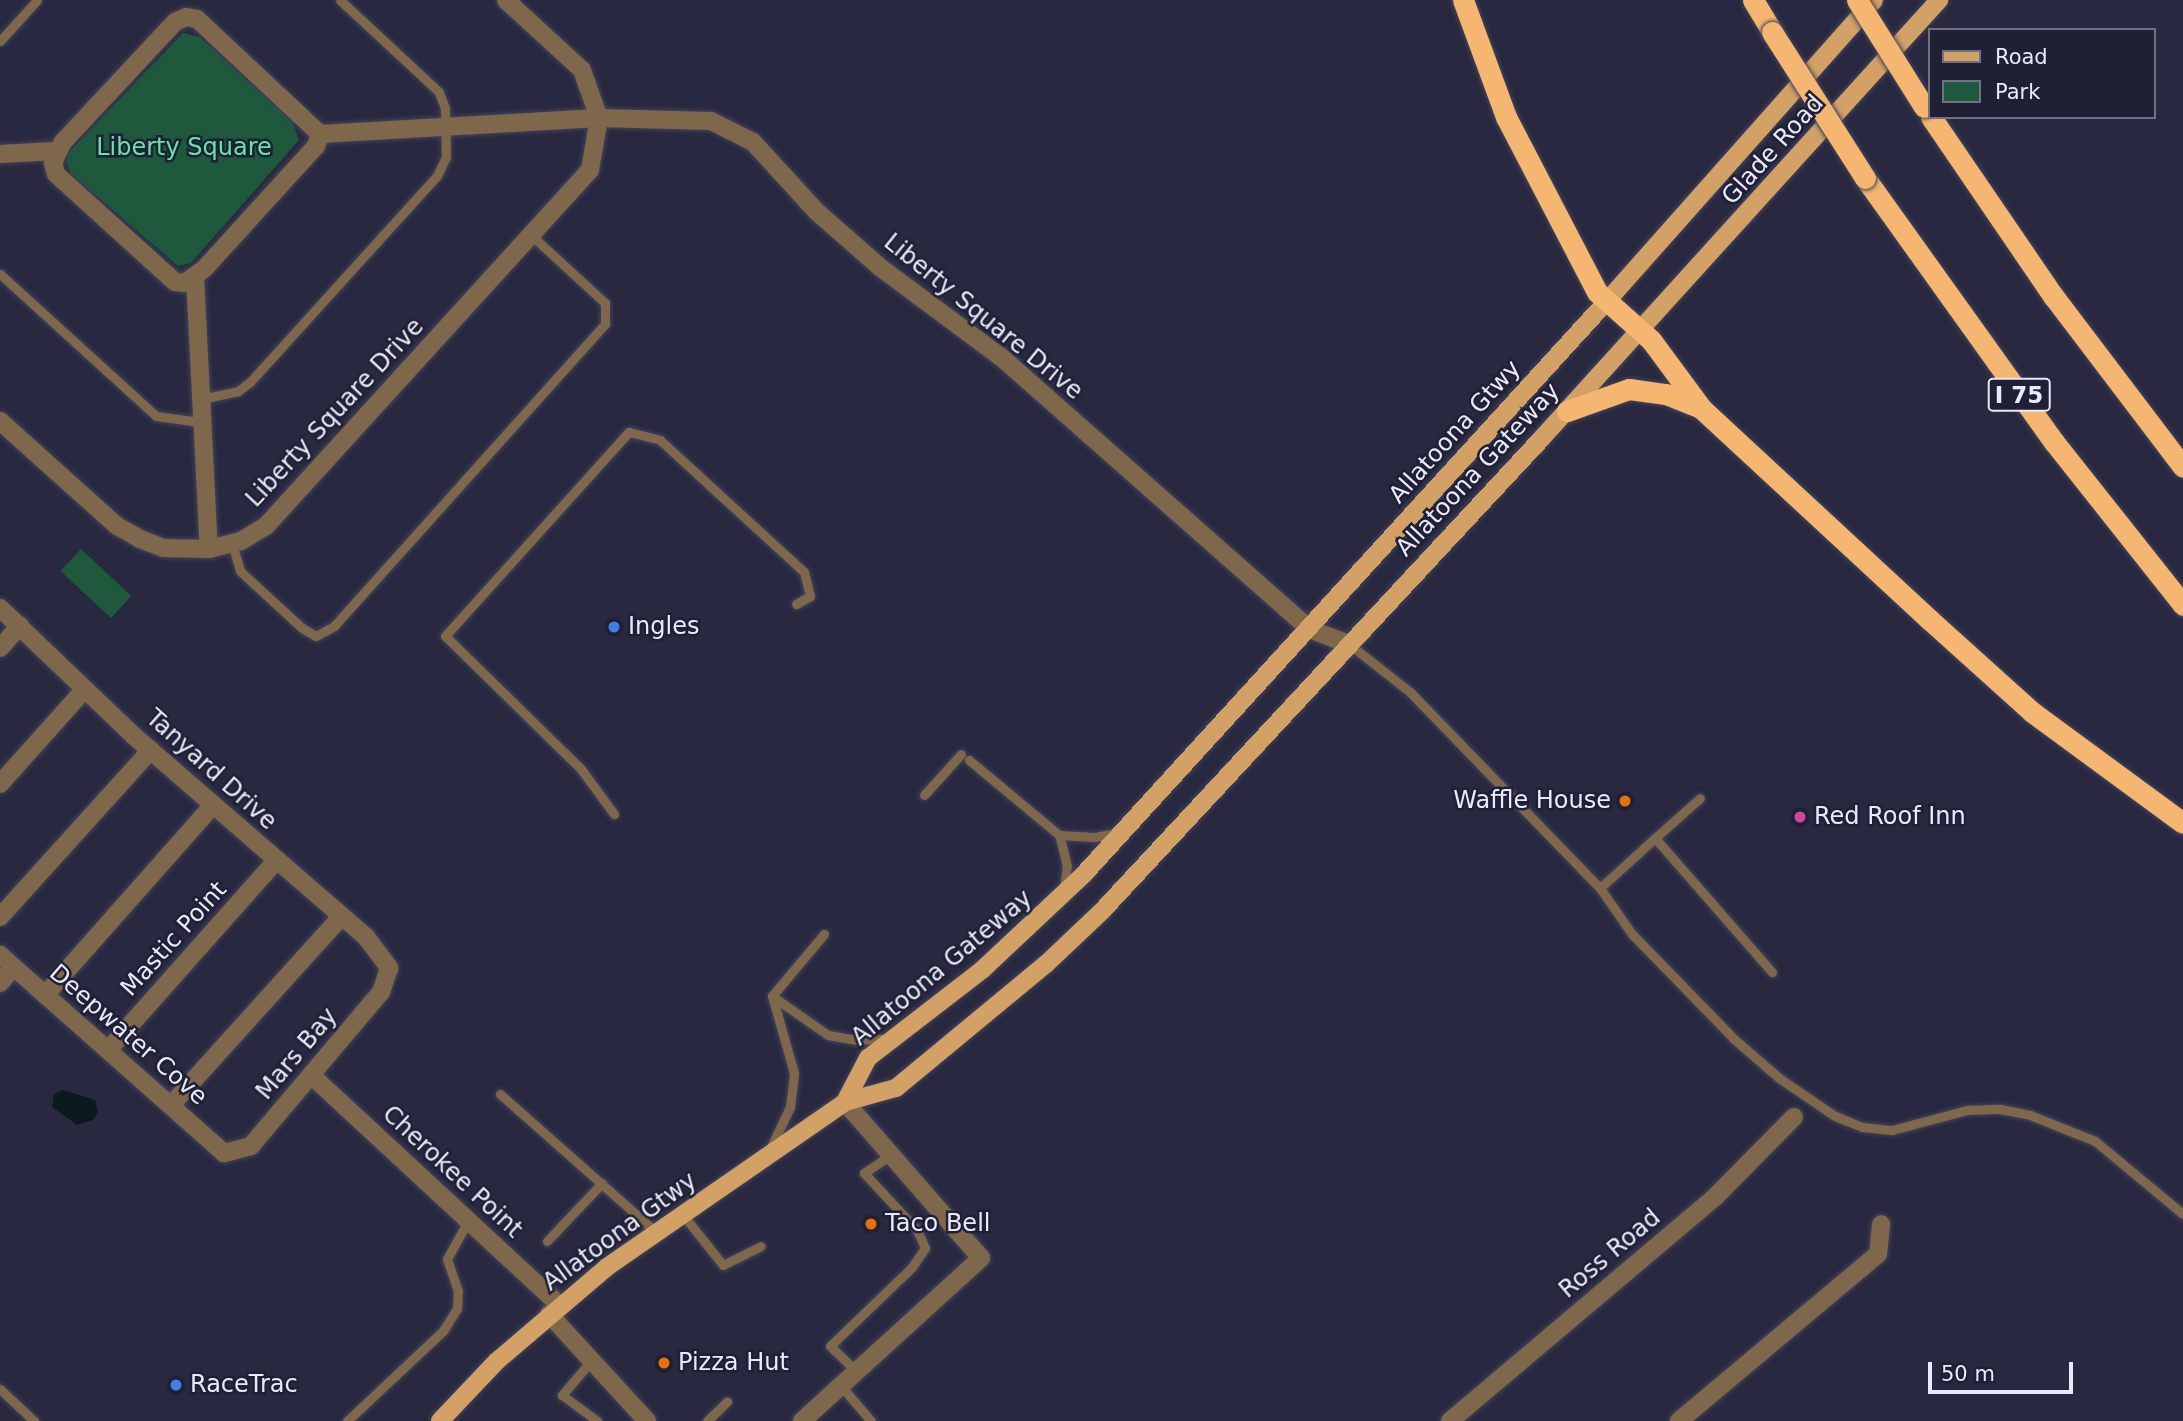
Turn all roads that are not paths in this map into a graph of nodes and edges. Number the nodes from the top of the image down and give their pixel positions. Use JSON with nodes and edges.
{"nodes":[{"id":1,"x":37,"y":0,"type":"edge"},
{"id":2,"x":340,"y":0,"type":"edge"},
{"id":3,"x":506,"y":0,"type":"edge"},
{"id":4,"x":1463,"y":0,"type":"edge"},
{"id":5,"x":1752,"y":0,"type":"edge"},
{"id":6,"x":1857,"y":0,"type":"edge"},
{"id":7,"x":1874,"y":0,"type":"edge"},
{"id":8,"x":1939,"y":0,"type":"edge"},
{"id":9,"x":186,"y":8,"type":"edge"},
{"id":10,"x":0,"y":41,"type":"edge"},
{"id":11,"x":1927,"y":111,"type":"edge"},
{"id":12,"x":598,"y":118,"type":"junction"},
{"id":13,"x":1932,"y":119,"type":"edge"},
{"id":14,"x":447,"y":127,"type":"junction"},
{"id":15,"x":320,"y":134,"type":"junction"},
{"id":16,"x":55,"y":151,"type":"junction"},
{"id":17,"x":0,"y":154,"type":"edge"},
{"id":18,"x":531,"y":235,"type":"junction"},
{"id":19,"x":0,"y":274,"type":"edge"},
{"id":20,"x":195,"y":276,"type":"junction"},
{"id":21,"x":1607,"y":301,"type":"junction"},
{"id":22,"x":1641,"y":330,"type":"junction"},
{"id":23,"x":199,"y":400,"type":"junction"},
{"id":24,"x":1702,"y":409,"type":"junction"},
{"id":25,"x":1566,"y":411,"type":"junction"},
{"id":26,"x":0,"y":421,"type":"edge"},
{"id":27,"x":200,"y":422,"type":"junction"},
{"id":28,"x":2183,"y":467,"type":"edge"},
{"id":29,"x":232,"y":544,"type":"junction"},
{"id":30,"x":209,"y":549,"type":"junction"},
{"id":31,"x":1339,"y":595,"type":"joint"},
{"id":32,"x":796,"y":604,"type":"dead end"},
{"id":33,"x":2183,"y":605,"type":"edge"},
{"id":34,"x":0,"y":608,"type":"edge"},
{"id":35,"x":20,"y":626,"type":"junction"},
{"id":36,"x":1309,"y":629,"type":"junction"},
{"id":37,"x":1349,"y":644,"type":"junction"},
{"id":38,"x":0,"y":648,"type":"edge"},
{"id":39,"x":85,"y":689,"type":"junction"},
{"id":40,"x":151,"y":750,"type":"junction"},
{"id":41,"x":0,"y":784,"type":"edge"},
{"id":42,"x":924,"y":795,"type":"dead end"},
{"id":43,"x":1700,"y":798,"type":"dead end"},
{"id":44,"x":214,"y":805,"type":"junction"},
{"id":45,"x":614,"y":814,"type":"dead end"},
{"id":46,"x":2183,"y":823,"type":"edge"},
{"id":47,"x":1125,"y":830,"type":"junction"},
{"id":48,"x":1059,"y":835,"type":"junction"},
{"id":49,"x":1655,"y":838,"type":"junction"},
{"id":50,"x":276,"y":861,"type":"junction"},
{"id":51,"x":1600,"y":888,"type":"junction"},
{"id":52,"x":1062,"y":898,"type":"junction"},
{"id":53,"x":0,"y":917,"type":"edge"},
{"id":54,"x":341,"y":917,"type":"junction"},
{"id":55,"x":824,"y":934,"type":"dead end"},
{"id":56,"x":0,"y":955,"type":"edge"},
{"id":57,"x":14,"y":967,"type":"junction"},
{"id":58,"x":389,"y":968,"type":"joint"},
{"id":59,"x":1772,"y":972,"type":"dead end"},
{"id":60,"x":0,"y":983,"type":"edge"},
{"id":61,"x":45,"y":995,"type":"junction"},
{"id":62,"x":772,"y":996,"type":"junction"},
{"id":63,"x":895,"y":1037,"type":"junction"},
{"id":64,"x":108,"y":1050,"type":"junction"},
{"id":65,"x":311,"y":1075,"type":"junction"},
{"id":66,"x":500,"y":1094,"type":"dead end"},
{"id":67,"x":845,"y":1102,"type":"junction"},
{"id":68,"x":171,"y":1105,"type":"junction"},
{"id":69,"x":1794,"y":1117,"type":"dead end"},
{"id":70,"x":224,"y":1153,"type":"joint"},
{"id":71,"x":891,"y":1154,"type":"junction"},
{"id":72,"x":766,"y":1157,"type":"junction"},
{"id":73,"x":602,"y":1183,"type":"junction"},
{"id":74,"x":2183,"y":1214,"type":"edge"},
{"id":75,"x":683,"y":1215,"type":"junction"},
{"id":76,"x":468,"y":1220,"type":"junction"},
{"id":77,"x":1881,"y":1224,"type":"dead end"},
{"id":78,"x":657,"y":1233,"type":"junction"},
{"id":79,"x":547,"y":1241,"type":"dead end"},
{"id":80,"x":761,"y":1246,"type":"dead end"},
{"id":81,"x":554,"y":1309,"type":"junction"},
{"id":82,"x":591,"y":1362,"type":"junction"},
{"id":83,"x":856,"y":1372,"type":"junction"},
{"id":84,"x":841,"y":1386,"type":"junction"},
{"id":85,"x":0,"y":1389,"type":"edge"},
{"id":86,"x":727,"y":1402,"type":"dead end"},
{"id":87,"x":34,"y":1421,"type":"edge"},
{"id":88,"x":347,"y":1421,"type":"edge"},
{"id":89,"x":440,"y":1421,"type":"edge"},
{"id":90,"x":597,"y":1421,"type":"edge"},
{"id":91,"x":647,"y":1421,"type":"edge"},
{"id":92,"x":707,"y":1421,"type":"edge"},
{"id":93,"x":802,"y":1421,"type":"edge"},
{"id":94,"x":871,"y":1421,"type":"edge"},
{"id":95,"x":1450,"y":1421,"type":"edge"},
{"id":96,"x":1679,"y":1421,"type":"edge"}],
"edges":[{"from":1,"to":10,"type":"lane"},
{"from":2,"to":14,"type":"lane"},
{"from":3,"to":12,"type":"street","name":"Liberty Square Drive"},
{"from":4,"to":21,"type":"highway"},
{"from":5,"to":33,"type":"highway","number":"I 75","bridge":true},
{"from":6,"to":11,"type":"highway","bridge":true},
{"from":7,"to":21,"type":"main road","name":"Glade Road"},
{"from":8,"to":22,"type":"main road","name":"Glade Road"},
{"from":9,"to":15,"type":"street"},
{"from":9,"to":16,"type":"street"},
{"from":12,"to":14,"type":"street"},
{"from":12,"to":18,"type":"street","name":"Liberty Square Drive"},
{"from":12,"to":36,"type":"street","name":"Liberty Square Drive"},
{"from":13,"to":28,"type":"highway"},
{"from":14,"to":15,"type":"street"},
{"from":14,"to":23,"type":"lane"},
{"from":15,"to":20,"type":"street"},
{"from":16,"to":17,"type":"street"},
{"from":16,"to":20,"type":"street"},
{"from":18,"to":29,"type":"street","name":"Liberty Square Drive"},
{"from":18,"to":29,"type":"lane"},
{"from":19,"to":27,"type":"lane"},
{"from":20,"to":23,"type":"street"},
{"from":21,"to":22,"type":"highway"},
{"from":21,"to":31,"type":"main road","name":"Allatoona Gtwy"},
{"from":22,"to":24,"type":"highway"},
{"from":22,"to":25,"type":"main road","name":"Allatoona Gateway"},
{"from":23,"to":27,"type":"street"},
{"from":24,"to":25,"type":"highway"},
{"from":24,"to":46,"type":"highway"},
{"from":25,"to":37,"type":"main road","name":"Allatoona Gateway"},
{"from":26,"to":30,"type":"street","name":"Liberty Square Drive"},
{"from":27,"to":30,"type":"street"},
{"from":29,"to":30,"type":"street","name":"Liberty Square Drive"},
{"from":31,"to":36,"type":"main road","name":"Allatoona Gateway"},
{"from":32,"to":45,"type":"lane"},
{"from":34,"to":35,"type":"street","name":"Tanyard Drive"},
{"from":35,"to":38,"type":"street"},
{"from":35,"to":39,"type":"street","name":"Tanyard Drive"},
{"from":36,"to":37,"type":"street","name":"Liberty Square Drive"},
{"from":36,"to":47,"type":"main road","name":"Allatoona Gateway"},
{"from":37,"to":51,"type":"lane"},
{"from":37,"to":67,"type":"main road","name":"Allatoona Gateway"},
{"from":39,"to":40,"type":"street","name":"Tanyard Drive"},
{"from":39,"to":41,"type":"street"},
{"from":40,"to":44,"type":"street","name":"Tanyard Drive"},
{"from":40,"to":53,"type":"street"},
{"from":42,"to":48,"type":"lane"},
{"from":43,"to":49,"type":"lane"},
{"from":44,"to":50,"type":"street","name":"Tanyard Drive"},
{"from":44,"to":61,"type":"street"},
{"from":47,"to":48,"type":"lane"},
{"from":47,"to":52,"type":"main road","name":"Allatoona Gateway"},
{"from":48,"to":52,"type":"lane"},
{"from":49,"to":51,"type":"lane"},
{"from":49,"to":59,"type":"lane"},
{"from":50,"to":54,"type":"street","name":"Tanyard Drive"},
{"from":50,"to":64,"type":"street","name":"Mastic Point"},
{"from":51,"to":74,"type":"lane"},
{"from":52,"to":63,"type":"main road","name":"Allatoona Gateway"},
{"from":54,"to":58,"type":"street","name":"Tanyard Drive"},
{"from":54,"to":68,"type":"street"},
{"from":55,"to":62,"type":"lane"},
{"from":56,"to":57,"type":"street","name":"Deepwater Cove"},
{"from":57,"to":60,"type":"street"},
{"from":57,"to":61,"type":"street","name":"Deepwater Cove"},
{"from":58,"to":65,"type":"street","name":"Mars Bay"},
{"from":61,"to":64,"type":"street","name":"Deepwater Cove"},
{"from":62,"to":63,"type":"lane"},
{"from":62,"to":72,"type":"lane"},
{"from":63,"to":67,"type":"main road","name":"Allatoona Gateway"},
{"from":64,"to":68,"type":"street","name":"Deepwater Cove"},
{"from":65,"to":70,"type":"street","name":"Mars Bay"},
{"from":65,"to":76,"type":"street","name":"Cherokee Point"},
{"from":66,"to":73,"type":"lane"},
{"from":67,"to":71,"type":"street"},
{"from":67,"to":72,"type":"main road","name":"Allatoona Gtwy"},
{"from":68,"to":70,"type":"street","name":"Deepwater Cove"},
{"from":69,"to":95,"type":"street","name":"Ross Road"},
{"from":71,"to":83,"type":"lane"},
{"from":71,"to":83,"type":"street"},
{"from":72,"to":75,"type":"main road","name":"Allatoona Gtwy"},
{"from":73,"to":78,"type":"lane"},
{"from":73,"to":79,"type":"lane"},
{"from":75,"to":78,"type":"main road","name":"Allatoona Gtwy"},
{"from":75,"to":80,"type":"lane"},
{"from":76,"to":81,"type":"street","name":"Cherokee Point"},
{"from":76,"to":88,"type":"lane"},
{"from":77,"to":96,"type":"street"},
{"from":78,"to":81,"type":"main road","name":"Allatoona Gtwy"},
{"from":81,"to":82,"type":"street","name":"Cherokee Point"},
{"from":81,"to":89,"type":"main road","name":"Allatoona Gtwy"},
{"from":82,"to":90,"type":"lane"},
{"from":82,"to":91,"type":"street","name":"Cherokee Point"},
{"from":83,"to":84,"type":"street"},
{"from":84,"to":93,"type":"street"},
{"from":84,"to":94,"type":"lane"},
{"from":85,"to":87,"type":"lane"},
{"from":86,"to":92,"type":"lane"}]}
